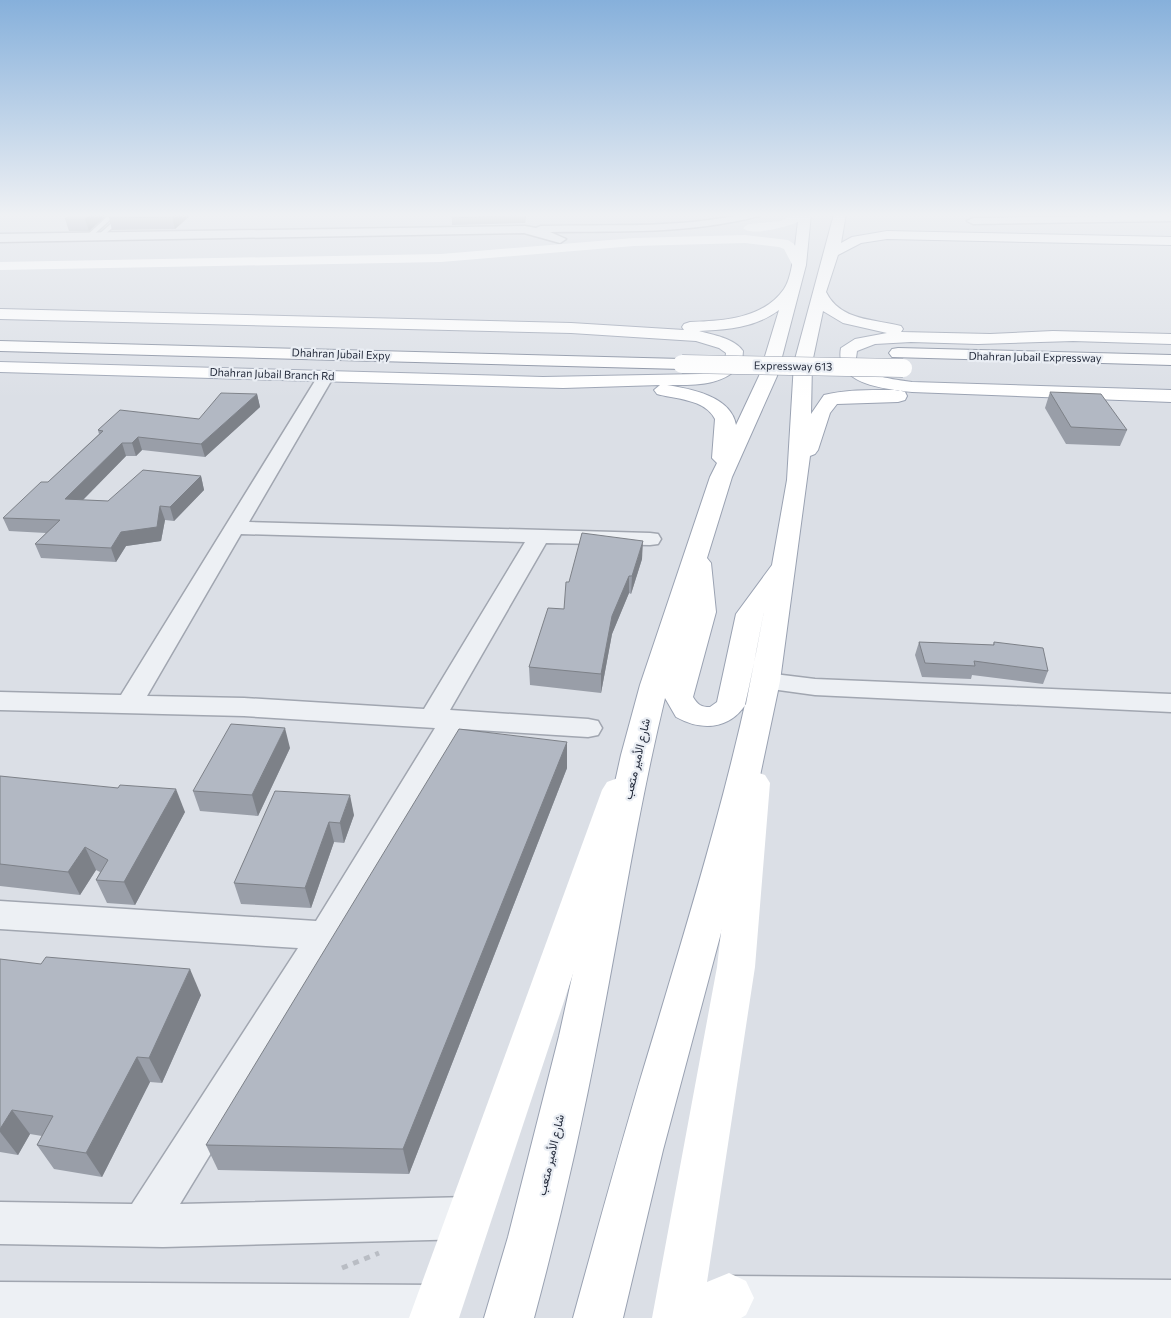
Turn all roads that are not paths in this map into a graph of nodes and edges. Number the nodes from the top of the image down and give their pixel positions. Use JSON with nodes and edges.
{"nodes":[{"id":1,"x":800,"y":276,"type":"edge"},
{"id":2,"x":803,"y":276,"type":"edge"},
{"id":3,"x":810,"y":276,"type":"edge"},
{"id":4,"x":803,"y":283,"type":"junction"},
{"id":5,"x":0,"y":314,"type":"edge"},
{"id":6,"x":571,"y":328,"type":"junction"},
{"id":7,"x":0,"y":332,"type":"edge"},
{"id":8,"x":1071,"y":337,"type":"junction"},
{"id":9,"x":1171,"y":339,"type":"edge"},
{"id":10,"x":0,"y":346,"type":"edge"},
{"id":11,"x":681,"y":356,"type":"junction"},
{"id":12,"x":1171,"y":360,"type":"edge"},
{"id":13,"x":900,"y":361,"type":"junction"},
{"id":14,"x":0,"y":367,"type":"edge"},
{"id":15,"x":1171,"y":375,"type":"edge"},
{"id":16,"x":326,"y":376,"type":"junction"},
{"id":17,"x":545,"y":382,"type":"junction"},
{"id":18,"x":1062,"y":393,"type":"junction"},
{"id":19,"x":1171,"y":396,"type":"edge"},
{"id":20,"x":720,"y":477,"type":"junction"},
{"id":21,"x":798,"y":480,"type":"junction"},
{"id":22,"x":236,"y":528,"type":"junction"},
{"id":23,"x":539,"y":537,"type":"junction"},
{"id":24,"x":650,"y":539,"type":"dead end"},
{"id":25,"x":698,"y":549,"type":"junction"},
{"id":26,"x":784,"y":566,"type":"junction"},
{"id":27,"x":654,"y":685,"type":"junction"},
{"id":28,"x":765,"y":687,"type":"junction"},
{"id":29,"x":0,"y":701,"type":"edge"},
{"id":30,"x":1171,"y":703,"type":"edge"},
{"id":31,"x":129,"y":704,"type":"junction"},
{"id":32,"x":443,"y":718,"type":"junction"},
{"id":33,"x":588,"y":728,"type":"dead end"},
{"id":34,"x":0,"y":915,"type":"edge"},
{"id":35,"x":325,"y":936,"type":"junction"},
{"id":36,"x":469,"y":1218,"type":"junction"},
{"id":37,"x":0,"y":1223,"type":"edge"},
{"id":38,"x":143,"y":1225,"type":"junction"},
{"id":39,"x":1171,"y":1302,"type":"edge"},
{"id":40,"x":0,"y":1305,"type":"edge"},
{"id":41,"x":714,"y":1308,"type":"edge"},
{"id":42,"x":435,"y":1313,"type":"edge"},
{"id":43,"x":510,"y":1318,"type":"edge"},
{"id":44,"x":598,"y":1318,"type":"edge"},
{"id":45,"x":677,"y":1318,"type":"edge"}],
"edges":[{"from":1,"to":4,"type":"main road"},
{"from":2,"to":4,"type":"main road","name":"شارع الأمير متعب"},
{"from":3,"to":4,"type":"main road","name":"شارع الأمير متعب"},
{"from":4,"to":6,"type":"main road"},
{"from":4,"to":8,"type":"main road"},
{"from":4,"to":20,"type":"main road","name":"شارع الأمير متعب"},
{"from":4,"to":21,"type":"main road","name":"شارع الأمير متعب"},
{"from":5,"to":6,"type":"main road"},
{"from":6,"to":17,"type":"main road"},
{"from":7,"to":11,"type":"main road","name":"Dhahran Jubail Expy"},
{"from":8,"to":9,"type":"main road"},
{"from":8,"to":18,"type":"main road"},
{"from":10,"to":11,"type":"main road","name":"Dhahran Jubail Expy"},
{"from":11,"to":13,"type":"main road","name":"Expressway 613","bridge":true},
{"from":12,"to":13,"type":"main road","name":"Dhahran Jubail Expressway"},
{"from":13,"to":15,"type":"main road","name":"Dhahran Jubail Expressway"},
{"from":14,"to":16,"type":"main road","name":"Dhahran Jubail Branch Rd"},
{"from":16,"to":17,"type":"main road","name":"Dhahran Jubail Branch Rd"},
{"from":16,"to":22,"type":"street"},
{"from":17,"to":20,"type":"main road"},
{"from":18,"to":19,"type":"main road"},
{"from":18,"to":21,"type":"main road"},
{"from":20,"to":25,"type":"main road","name":"شارع الأمير متعب"},
{"from":21,"to":26,"type":"main road","name":"شارع الأمير متعب"},
{"from":22,"to":23,"type":"street"},
{"from":22,"to":31,"type":"street"},
{"from":23,"to":24,"type":"street"},
{"from":23,"to":32,"type":"street"},
{"from":25,"to":26,"type":"main road"},
{"from":25,"to":27,"type":"main road","name":"شارع الأمير متعب"},
{"from":26,"to":28,"type":"main road","name":"شارع الأمير متعب"},
{"from":27,"to":36,"type":"main road"},
{"from":27,"to":43,"type":"main road","name":"شارع الأمير متعب"},
{"from":28,"to":30,"type":"street"},
{"from":28,"to":44,"type":"main road","name":"شارع الأمير متعب"},
{"from":28,"to":45,"type":"main road"},
{"from":29,"to":31,"type":"street"},
{"from":31,"to":32,"type":"street"},
{"from":32,"to":33,"type":"street"},
{"from":32,"to":35,"type":"street"},
{"from":34,"to":35,"type":"street"},
{"from":35,"to":38,"type":"street"},
{"from":36,"to":38,"type":"street"},
{"from":36,"to":42,"type":"main road"},
{"from":37,"to":38,"type":"street"},
{"from":39,"to":41,"type":"street"},
{"from":40,"to":42,"type":"street"}]}
